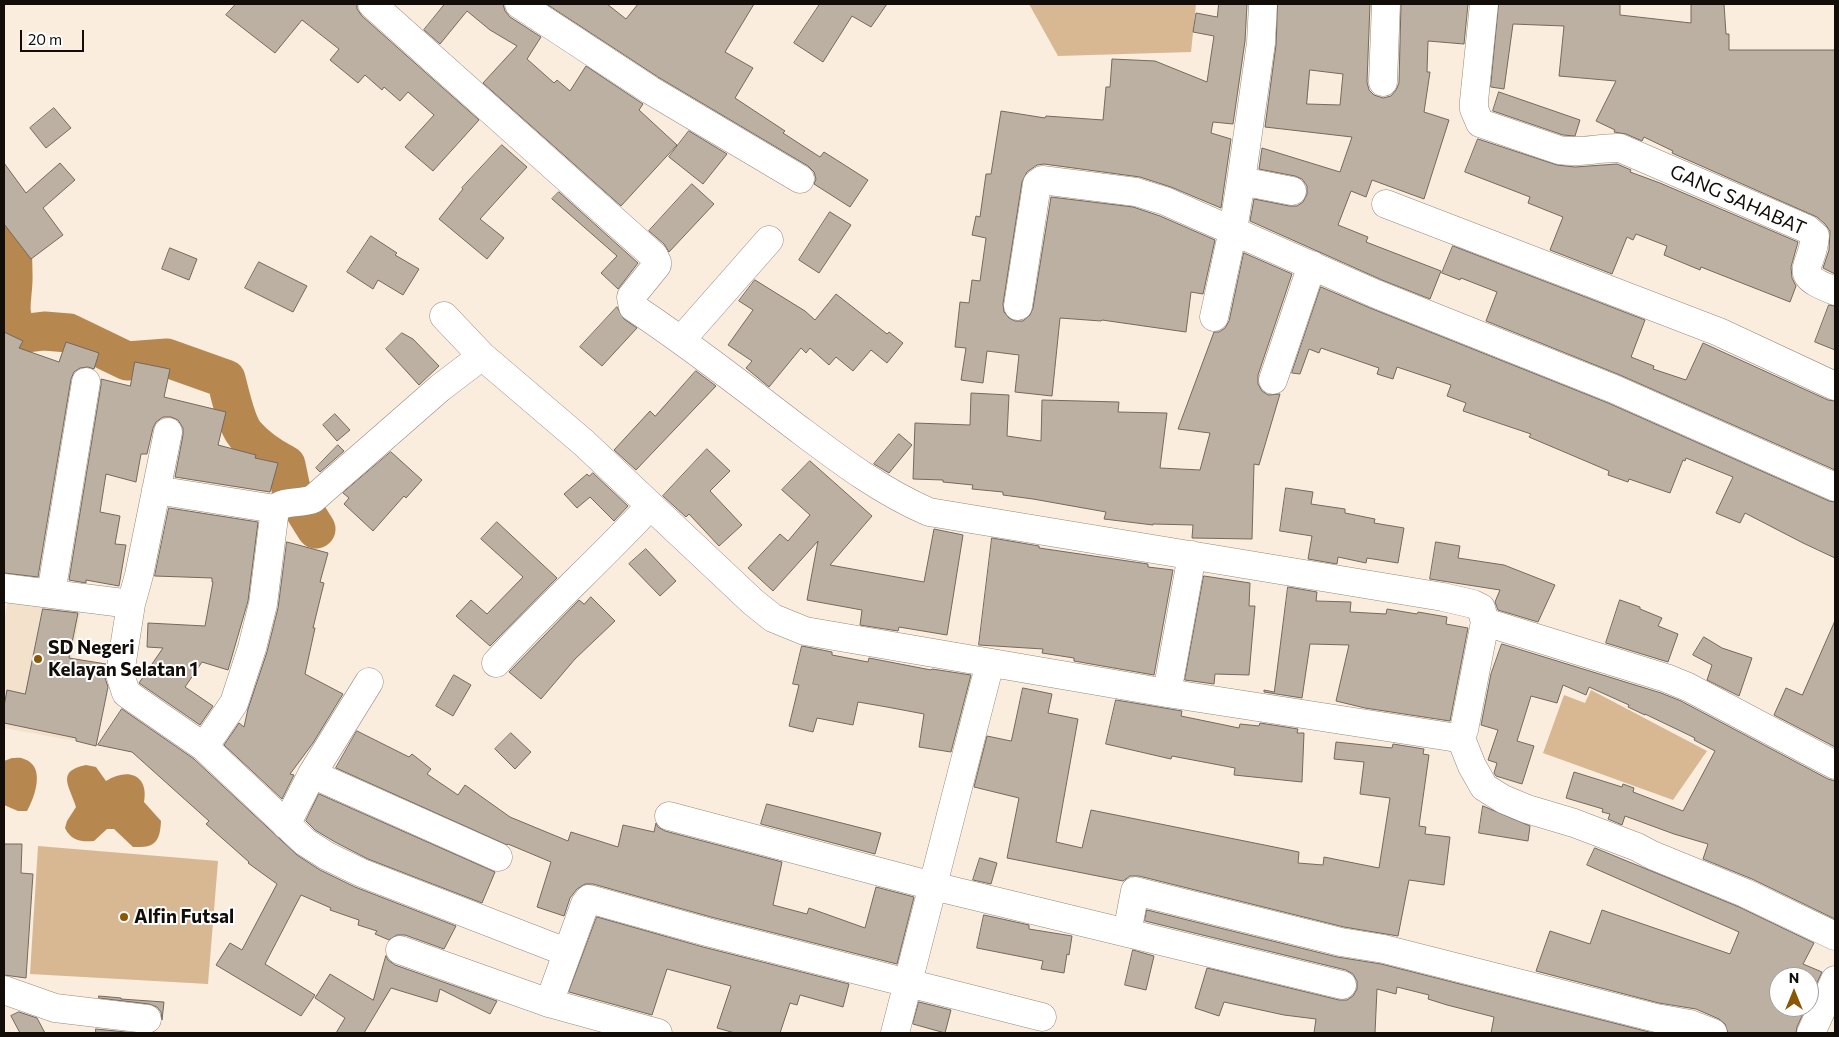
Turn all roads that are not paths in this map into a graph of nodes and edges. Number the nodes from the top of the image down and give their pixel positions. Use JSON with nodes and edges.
{"nodes":[{"id":1,"x":519,"y":4,"type":"edge"},
{"id":2,"x":1263,"y":4,"type":"edge"},
{"id":3,"x":1386,"y":4,"type":"edge"},
{"id":4,"x":1484,"y":4,"type":"edge"},
{"id":5,"x":384,"y":8,"type":"edge"},
{"id":6,"x":1383,"y":82,"type":"dead end"},
{"id":7,"x":800,"y":179,"type":"dead end"},
{"id":8,"x":1241,"y":181,"type":"junction"},
{"id":9,"x":1292,"y":191,"type":"dead end"},
{"id":10,"x":1386,"y":204,"type":"dead end"},
{"id":11,"x":1233,"y":230,"type":"junction"},
{"id":12,"x":769,"y":240,"type":"dead end"},
{"id":13,"x":1312,"y":265,"type":"junction"},
{"id":14,"x":1835,"y":291,"type":"edge"},
{"id":15,"x":1018,"y":306,"type":"dead end"},
{"id":16,"x":444,"y":316,"type":"dead end"},
{"id":17,"x":1214,"y":318,"type":"dead end"},
{"id":18,"x":681,"y":340,"type":"junction"},
{"id":19,"x":482,"y":356,"type":"junction"},
{"id":20,"x":1273,"y":380,"type":"dead end"},
{"id":21,"x":86,"y":382,"type":"dead end"},
{"id":22,"x":1835,"y":386,"type":"edge"},
{"id":23,"x":168,"y":432,"type":"dead end"},
{"id":24,"x":1835,"y":487,"type":"edge"},
{"id":25,"x":156,"y":490,"type":"junction"},
{"id":26,"x":650,"y":506,"type":"junction"},
{"id":27,"x":278,"y":507,"type":"junction"},
{"id":28,"x":1192,"y":555,"type":"junction"},
{"id":29,"x":4,"y":588,"type":"edge"},
{"id":30,"x":51,"y":594,"type":"junction"},
{"id":31,"x":131,"y":604,"type":"junction"},
{"id":32,"x":1485,"y":622,"type":"junction"},
{"id":33,"x":496,"y":663,"type":"dead end"},
{"id":34,"x":990,"y":663,"type":"junction"},
{"id":35,"x":369,"y":682,"type":"dead end"},
{"id":36,"x":1167,"y":693,"type":"junction"},
{"id":37,"x":1460,"y":736,"type":"junction"},
{"id":38,"x":204,"y":748,"type":"junction"},
{"id":39,"x":1835,"y":765,"type":"edge"},
{"id":40,"x":312,"y":774,"type":"junction"},
{"id":41,"x":669,"y":816,"type":"dead end"},
{"id":42,"x":286,"y":825,"type":"junction"},
{"id":43,"x":498,"y":857,"type":"dead end"},
{"id":44,"x":933,"y":886,"type":"junction"},
{"id":45,"x":1127,"y":933,"type":"junction"},
{"id":46,"x":1835,"y":936,"type":"edge"},
{"id":47,"x":400,"y":950,"type":"dead end"},
{"id":48,"x":566,"y":952,"type":"junction"},
{"id":49,"x":1835,"y":980,"type":"edge"},
{"id":50,"x":908,"y":983,"type":"junction"},
{"id":51,"x":1342,"y":986,"type":"dead end"},
{"id":52,"x":4,"y":990,"type":"edge"},
{"id":53,"x":549,"y":1003,"type":"junction"},
{"id":54,"x":1042,"y":1017,"type":"dead end"},
{"id":55,"x":148,"y":1019,"type":"dead end"},
{"id":56,"x":658,"y":1033,"type":"edge"},
{"id":57,"x":895,"y":1033,"type":"edge"},
{"id":58,"x":1713,"y":1033,"type":"edge"},
{"id":59,"x":1811,"y":1033,"type":"edge"}],
"edges":[{"from":1,"to":7,"type":"street"},
{"from":2,"to":8,"type":"street"},
{"from":3,"to":6,"type":"street"},
{"from":4,"to":14,"type":"street","name":"GANG SAHABAT"},
{"from":5,"to":18,"type":"street"},
{"from":8,"to":9,"type":"street"},
{"from":8,"to":11,"type":"street"},
{"from":10,"to":22,"type":"street"},
{"from":11,"to":13,"type":"street"},
{"from":11,"to":15,"type":"street"},
{"from":11,"to":17,"type":"street"},
{"from":12,"to":18,"type":"street"},
{"from":13,"to":20,"type":"street"},
{"from":13,"to":24,"type":"street"},
{"from":16,"to":19,"type":"street"},
{"from":18,"to":28,"type":"street"},
{"from":19,"to":26,"type":"street"},
{"from":19,"to":27,"type":"street"},
{"from":21,"to":30,"type":"street"},
{"from":23,"to":25,"type":"street"},
{"from":25,"to":27,"type":"street"},
{"from":25,"to":31,"type":"street"},
{"from":26,"to":33,"type":"street"},
{"from":26,"to":34,"type":"street"},
{"from":27,"to":38,"type":"street"},
{"from":28,"to":32,"type":"street"},
{"from":28,"to":36,"type":"street"},
{"from":29,"to":30,"type":"street"},
{"from":30,"to":31,"type":"street"},
{"from":31,"to":38,"type":"street"},
{"from":32,"to":37,"type":"street"},
{"from":32,"to":39,"type":"street"},
{"from":34,"to":36,"type":"street"},
{"from":34,"to":44,"type":"street"},
{"from":35,"to":40,"type":"street"},
{"from":36,"to":37,"type":"street"},
{"from":37,"to":46,"type":"street"},
{"from":38,"to":42,"type":"street"},
{"from":40,"to":42,"type":"street"},
{"from":40,"to":43,"type":"street"},
{"from":41,"to":44,"type":"street"},
{"from":42,"to":48,"type":"street"},
{"from":44,"to":45,"type":"street"},
{"from":44,"to":50,"type":"street"},
{"from":45,"to":51,"type":"street"},
{"from":45,"to":58,"type":"street"},
{"from":47,"to":53,"type":"street"},
{"from":48,"to":50,"type":"street"},
{"from":48,"to":53,"type":"street"},
{"from":49,"to":59,"type":"street"},
{"from":50,"to":54,"type":"street"},
{"from":50,"to":57,"type":"street"},
{"from":52,"to":55,"type":"street"},
{"from":53,"to":56,"type":"street"}]}
